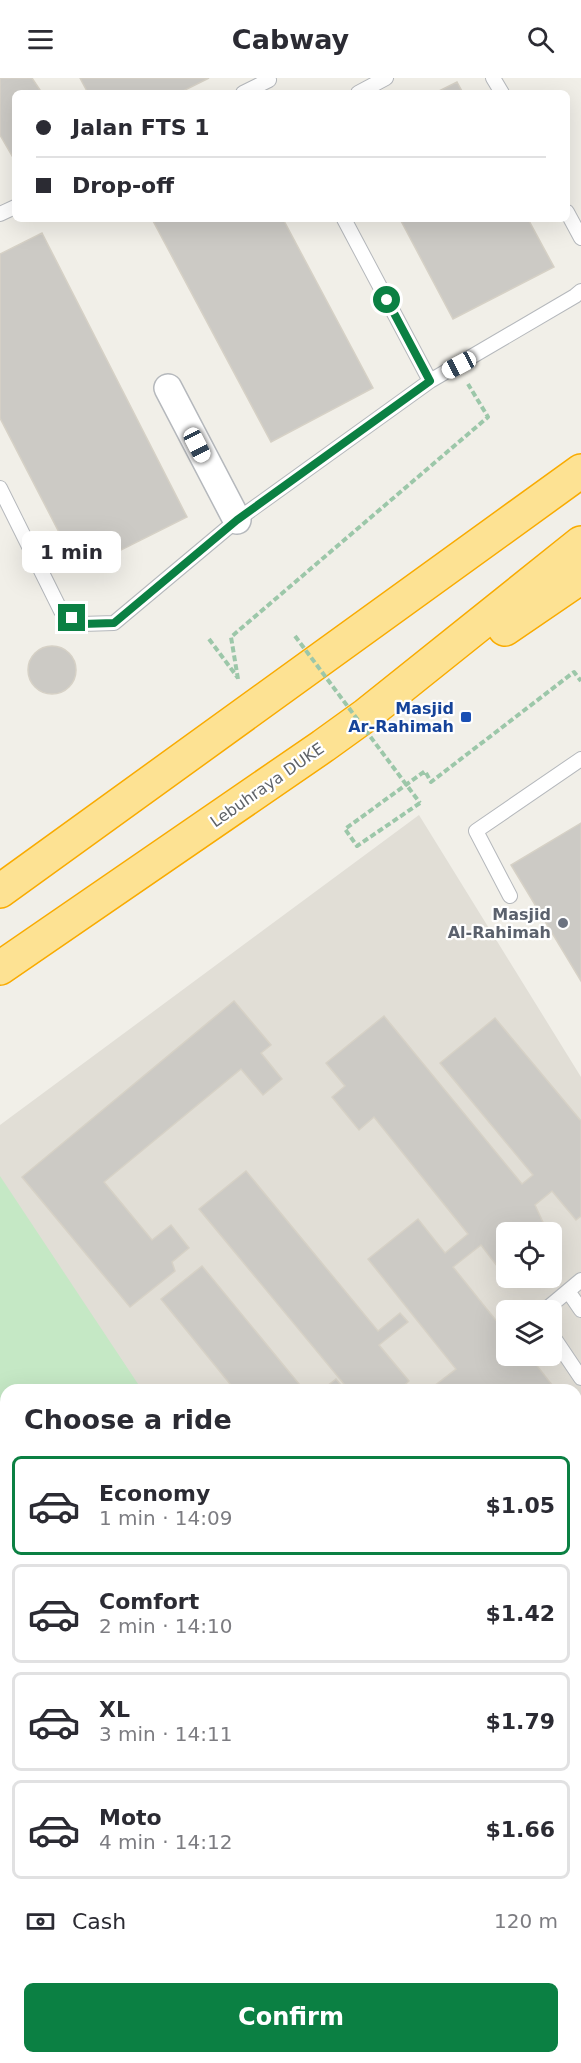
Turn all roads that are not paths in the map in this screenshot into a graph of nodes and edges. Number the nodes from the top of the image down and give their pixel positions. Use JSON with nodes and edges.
{"nodes":[{"id":1,"x":386,"y":78,"type":"edge"},
{"id":2,"x":269,"y":79,"type":"edge"},
{"id":3,"x":249,"y":90,"type":"edge"},
{"id":4,"x":364,"y":90,"type":"edge"},
{"id":5,"x":570,"y":218,"type":"edge"},
{"id":6,"x":346,"y":222,"type":"edge"},
{"id":7,"x":581,"y":238,"type":"edge"},
{"id":8,"x":581,"y":291,"type":"edge"},
{"id":9,"x":430,"y":381,"type":"junction"},
{"id":10,"x":168,"y":388,"type":"dead end"},
{"id":11,"x":581,"y":471,"type":"edge"},
{"id":12,"x":0,"y":488,"type":"edge"},
{"id":13,"x":237,"y":520,"type":"junction"},
{"id":14,"x":581,"y":543,"type":"edge"},
{"id":15,"x":581,"y":577,"type":"edge"},
{"id":16,"x":366,"y":715,"type":"junction"},
{"id":17,"x":581,"y":759,"type":"edge"},
{"id":18,"x":0,"y":891,"type":"edge"},
{"id":19,"x":510,"y":896,"type":"dead end"},
{"id":20,"x":0,"y":968,"type":"edge"},
{"id":21,"x":581,"y":1280,"type":"edge"},
{"id":22,"x":568,"y":1291,"type":"junction"},
{"id":23,"x":557,"y":1300,"type":"edge"},
{"id":24,"x":581,"y":1310,"type":"edge"},
{"id":25,"x":562,"y":1350,"type":"edge"},
{"id":26,"x":581,"y":1378,"type":"edge"}],
"edges":[{"from":1,"to":4,"type":"lane"},
{"from":2,"to":3,"type":"lane"},
{"from":5,"to":7,"type":"lane"},
{"from":6,"to":9,"type":"lane"},
{"from":8,"to":9,"type":"lane"},
{"from":9,"to":13,"type":"lane"},
{"from":10,"to":13,"type":"street"},
{"from":11,"to":18,"type":"highway"},
{"from":12,"to":13,"type":"lane"},
{"from":14,"to":16,"type":"highway","name":"Lebuhraya DUKE"},
{"from":15,"to":16,"type":"highway"},
{"from":16,"to":20,"type":"highway","name":"Lebuhraya DUKE"},
{"from":17,"to":19,"type":"lane"},
{"from":21,"to":22,"type":"lane"},
{"from":22,"to":23,"type":"lane"},
{"from":22,"to":24,"type":"lane"},
{"from":25,"to":26,"type":"lane"}]}
